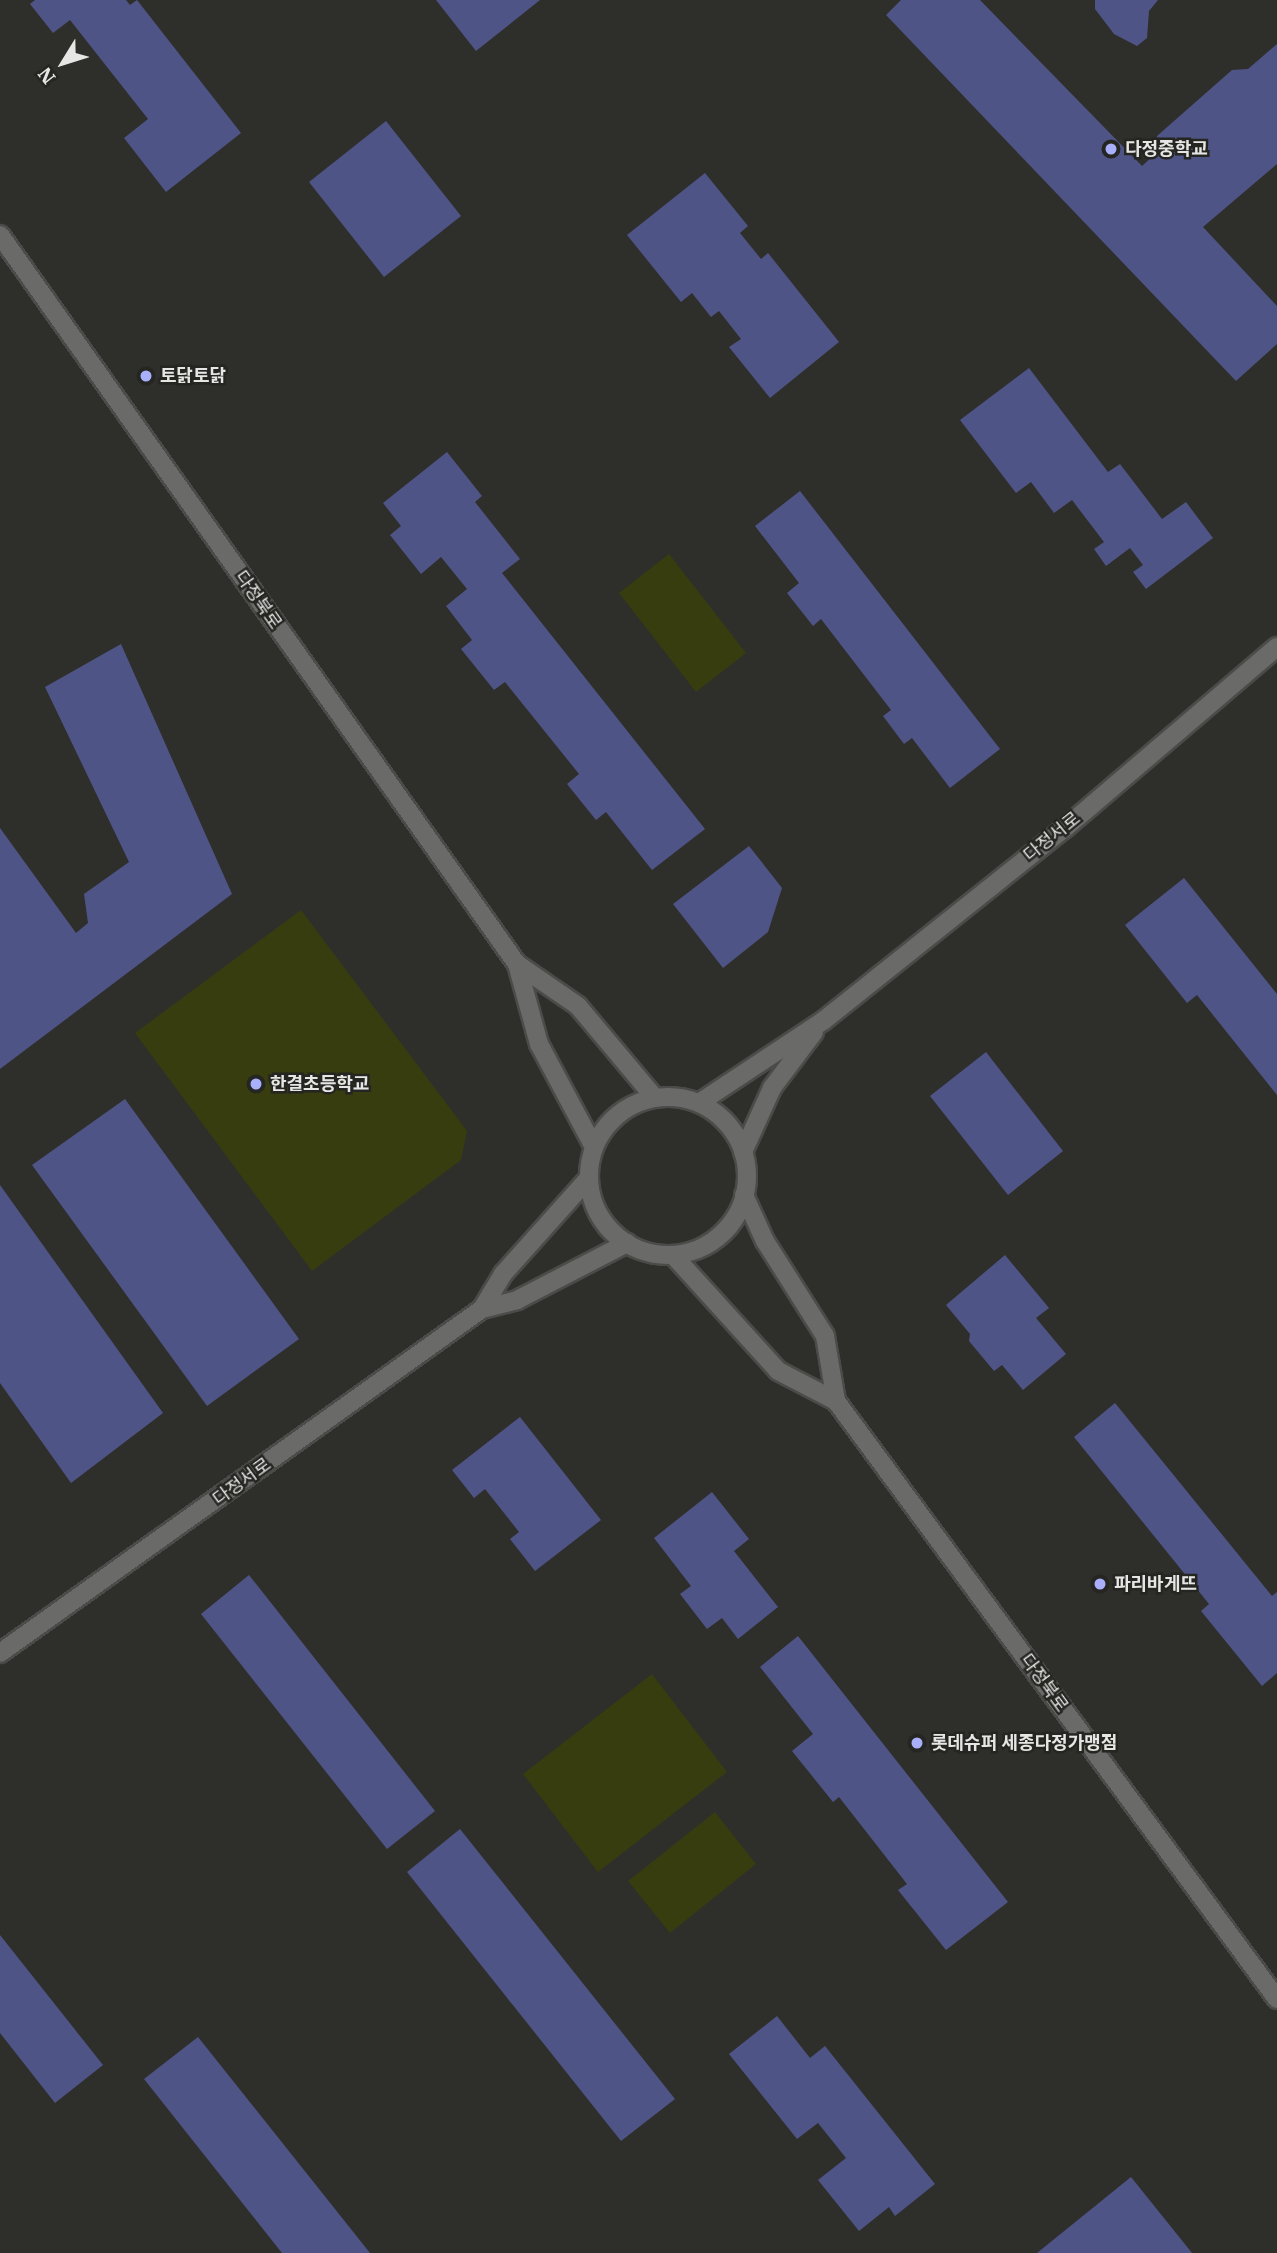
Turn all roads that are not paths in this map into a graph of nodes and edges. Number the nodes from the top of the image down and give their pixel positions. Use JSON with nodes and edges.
{"nodes":[{"id":1,"x":0,"y":235,"type":"edge"},
{"id":2,"x":1277,"y":647,"type":"edge"},
{"id":3,"x":517,"y":964,"type":"junction"},
{"id":4,"x":822,"y":1021,"type":"junction"},
{"id":5,"x":655,"y":1098,"type":"junction"},
{"id":6,"x":699,"y":1104,"type":"junction"},
{"id":7,"x":594,"y":1147,"type":"junction"},
{"id":8,"x":743,"y":1152,"type":"junction"},
{"id":9,"x":589,"y":1180,"type":"junction"},
{"id":10,"x":744,"y":1195,"type":"junction"},
{"id":11,"x":627,"y":1243,"type":"junction"},
{"id":12,"x":673,"y":1255,"type":"junction"},
{"id":13,"x":482,"y":1309,"type":"junction"},
{"id":14,"x":836,"y":1401,"type":"junction"},
{"id":15,"x":0,"y":1653,"type":"edge"},
{"id":16,"x":1277,"y":1999,"type":"edge"}],
"edges":[{"from":1,"to":3,"type":"street","name":"다정북로"},
{"from":2,"to":4,"type":"street","name":"다정서로"},
{"from":3,"to":5,"type":"street"},
{"from":3,"to":7,"type":"street"},
{"from":4,"to":6,"type":"street"},
{"from":4,"to":8,"type":"street"},
{"from":5,"to":6,"type":"street"},
{"from":5,"to":7,"type":"street"},
{"from":6,"to":8,"type":"street"},
{"from":7,"to":9,"type":"street"},
{"from":8,"to":10,"type":"street"},
{"from":9,"to":11,"type":"street"},
{"from":9,"to":13,"type":"street"},
{"from":10,"to":12,"type":"street"},
{"from":10,"to":14,"type":"street"},
{"from":11,"to":12,"type":"street"},
{"from":11,"to":13,"type":"street"},
{"from":12,"to":14,"type":"street"},
{"from":13,"to":15,"type":"street","name":"다정서로"},
{"from":14,"to":16,"type":"street","name":"다정북로"}]}
